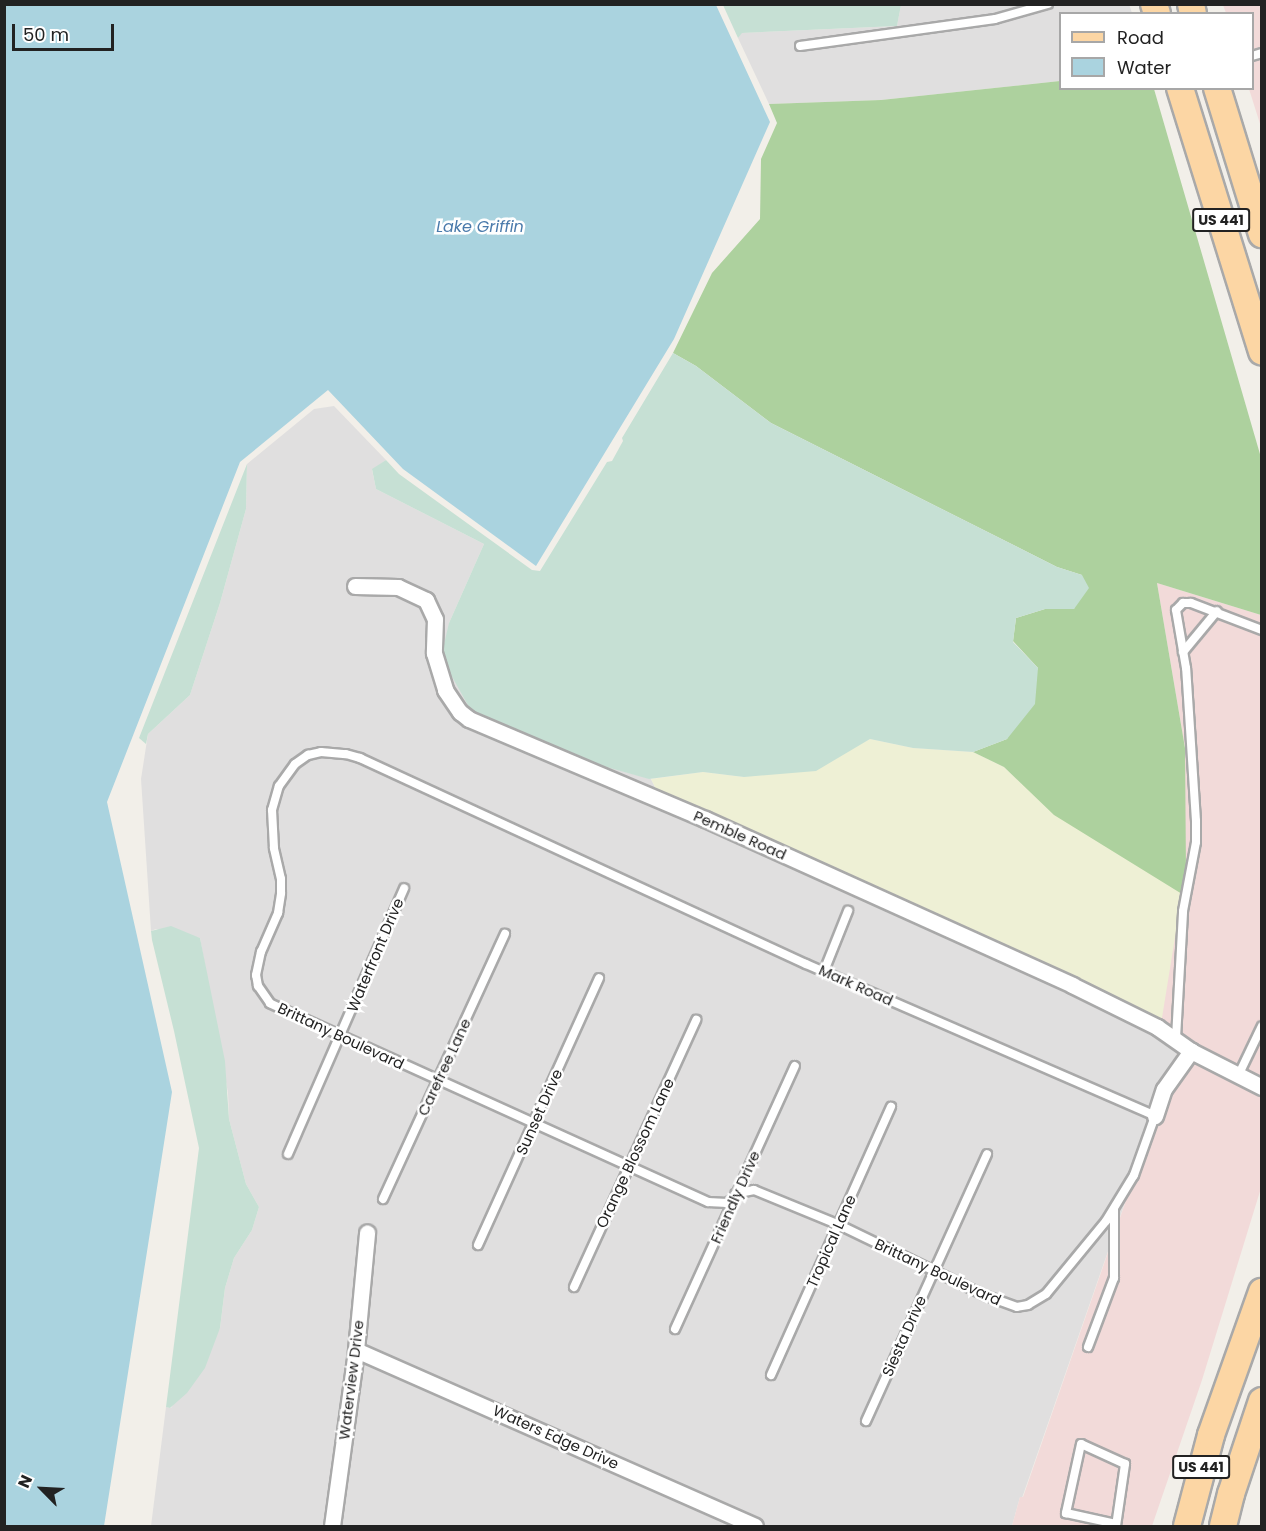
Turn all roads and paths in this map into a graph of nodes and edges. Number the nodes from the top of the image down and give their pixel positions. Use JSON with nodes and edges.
{"nodes":[{"id":1,"x":1048,"y":4,"type":"edge"},
{"id":2,"x":800,"y":46,"type":"dead end"},
{"id":3,"x":1181,"y":90,"type":"edge"},
{"id":4,"x":1218,"y":90,"type":"edge"},
{"id":5,"x":1191,"y":124,"type":"junction"},
{"id":6,"x":1236,"y":150,"type":"junction"},
{"id":7,"x":1262,"y":234,"type":"edge"},
{"id":8,"x":1262,"y":352,"type":"edge"},
{"id":9,"x":355,"y":586,"type":"dead end"},
{"id":10,"x":1217,"y":611,"type":"junction"},
{"id":11,"x":1262,"y":630,"type":"edge"},
{"id":12,"x":1183,"y":652,"type":"junction"},
{"id":13,"x":418,"y":785,"type":"joint"},
{"id":14,"x":404,"y":888,"type":"dead end"},
{"id":15,"x":848,"y":911,"type":"dead end"},
{"id":16,"x":505,"y":934,"type":"dead end"},
{"id":17,"x":824,"y":971,"type":"junction"},
{"id":18,"x":599,"y":978,"type":"dead end"},
{"id":19,"x":696,"y":1020,"type":"dead end"},
{"id":20,"x":1262,"y":1026,"type":"edge"},
{"id":21,"x":340,"y":1036,"type":"junction"},
{"id":22,"x":1176,"y":1038,"type":"junction"},
{"id":23,"x":1191,"y":1051,"type":"junction"},
{"id":24,"x":795,"y":1066,"type":"dead end"},
{"id":25,"x":1238,"y":1076,"type":"junction"},
{"id":26,"x":438,"y":1081,"type":"junction"},
{"id":27,"x":1262,"y":1087,"type":"edge"},
{"id":28,"x":891,"y":1107,"type":"dead end"},
{"id":29,"x":1155,"y":1116,"type":"junction"},
{"id":30,"x":534,"y":1123,"type":"junction"},
{"id":31,"x":288,"y":1154,"type":"dead end"},
{"id":32,"x":987,"y":1154,"type":"dead end"},
{"id":33,"x":629,"y":1167,"type":"junction"},
{"id":34,"x":735,"y":1196,"type":"junction"},
{"id":35,"x":383,"y":1199,"type":"dead end"},
{"id":36,"x":1114,"y":1209,"type":"junction"},
{"id":37,"x":837,"y":1224,"type":"junction"},
{"id":38,"x":366,"y":1233,"type":"dead end"},
{"id":39,"x":478,"y":1245,"type":"dead end"},
{"id":40,"x":933,"y":1271,"type":"junction"},
{"id":41,"x":574,"y":1287,"type":"dead end"},
{"id":42,"x":1262,"y":1292,"type":"edge"},
{"id":43,"x":675,"y":1329,"type":"dead end"},
{"id":44,"x":1088,"y":1347,"type":"dead end"},
{"id":45,"x":356,"y":1350,"type":"junction"},
{"id":46,"x":771,"y":1375,"type":"dead end"},
{"id":47,"x":1262,"y":1401,"type":"edge"},
{"id":48,"x":866,"y":1421,"type":"dead end"},
{"id":49,"x":1211,"y":1435,"type":"junction"},
{"id":50,"x":1231,"y":1494,"type":"junction"},
{"id":51,"x":1116,"y":1525,"type":"edge"},
{"id":52,"x":1191,"y":1525,"type":"edge"},
{"id":53,"x":332,"y":1527,"type":"edge"},
{"id":54,"x":755,"y":1527,"type":"edge"},
{"id":55,"x":1223,"y":1527,"type":"edge"}],
"edges":[{"from":1,"to":2,"type":"lane"},
{"from":3,"to":5,"type":"main road","number":"US 441"},
{"from":4,"to":6,"type":"main road","number":"US 441"},
{"from":5,"to":6,"type":"main road"},
{"from":5,"to":8,"type":"main road","number":"US 441"},
{"from":6,"to":7,"type":"main road","number":"US 441"},
{"from":9,"to":22,"type":"street","name":"Pemble Road"},
{"from":10,"to":11,"type":"lane"},
{"from":10,"to":12,"type":"lane"},
{"from":10,"to":12,"type":"lane"},
{"from":12,"to":22,"type":"lane"},
{"from":13,"to":17,"type":"lane","name":"Mark Road"},
{"from":13,"to":21,"type":"lane","name":"Brittany Boulevard"},
{"from":14,"to":21,"type":"lane","name":"Waterfront Drive"},
{"from":15,"to":17,"type":"lane"},
{"from":16,"to":26,"type":"lane","name":"Carefree Lane"},
{"from":17,"to":29,"type":"lane","name":"Mark Road"},
{"from":18,"to":30,"type":"lane","name":"Sunset Drive"},
{"from":19,"to":33,"type":"lane","name":"Orange Blossom Lane"},
{"from":20,"to":25,"type":"lane"},
{"from":21,"to":26,"type":"lane","name":"Brittany Boulevard"},
{"from":21,"to":31,"type":"lane","name":"Waterfront Drive"},
{"from":22,"to":23,"type":"street","name":"Pemble Road"},
{"from":23,"to":25,"type":"street"},
{"from":23,"to":29,"type":"street"},
{"from":24,"to":34,"type":"lane","name":"Friendly Drive"},
{"from":25,"to":27,"type":"street"},
{"from":26,"to":30,"type":"lane","name":"Brittany Boulevard"},
{"from":26,"to":35,"type":"lane","name":"Carefree Lane"},
{"from":28,"to":37,"type":"lane","name":"Tropical Lane"},
{"from":29,"to":36,"type":"lane","name":"Brittany Boulevard"},
{"from":30,"to":33,"type":"lane","name":"Brittany Boulevard"},
{"from":30,"to":39,"type":"lane","name":"Sunset Drive"},
{"from":32,"to":40,"type":"lane","name":"Siesta Drive"},
{"from":33,"to":34,"type":"lane","name":"Brittany Boulevard"},
{"from":33,"to":41,"type":"lane","name":"Orange Blossom Lane"},
{"from":34,"to":37,"type":"lane","name":"Brittany Boulevard"},
{"from":34,"to":43,"type":"lane","name":"Friendly Drive"},
{"from":36,"to":40,"type":"lane","name":"Brittany Boulevard"},
{"from":36,"to":44,"type":"lane"},
{"from":37,"to":40,"type":"lane","name":"Brittany Boulevard"},
{"from":37,"to":46,"type":"lane","name":"Tropical Lane"},
{"from":38,"to":45,"type":"street","name":"Waterview Drive"},
{"from":40,"to":48,"type":"lane","name":"Siesta Drive"},
{"from":42,"to":49,"type":"main road","number":"US 441"},
{"from":45,"to":53,"type":"street","name":"Waterview Drive"},
{"from":45,"to":54,"type":"street","name":"Waters Edge Drive"},
{"from":47,"to":50,"type":"main road","number":"US 441"},
{"from":49,"to":50,"type":"main road"},
{"from":49,"to":52,"type":"main road","number":"US 441"},
{"from":50,"to":55,"type":"main road","number":"US 441"},
{"from":51,"to":51,"type":"lane"}]}
